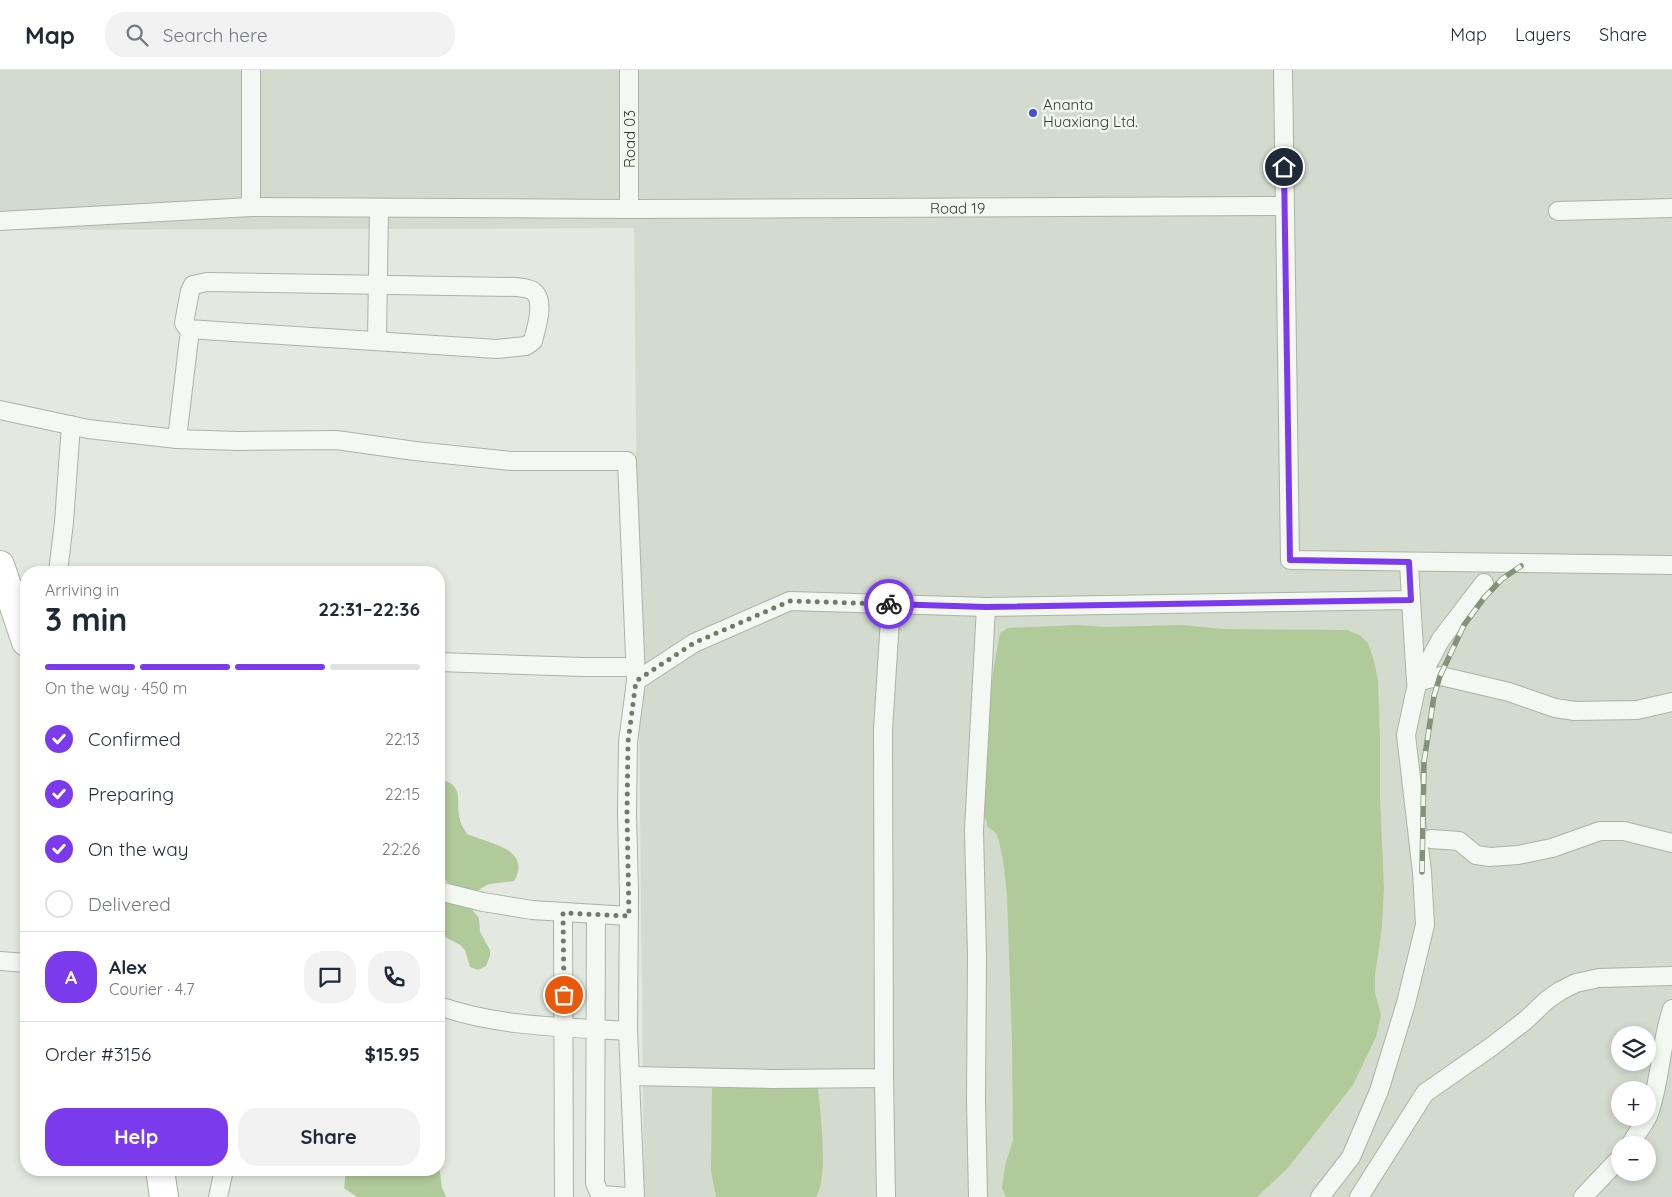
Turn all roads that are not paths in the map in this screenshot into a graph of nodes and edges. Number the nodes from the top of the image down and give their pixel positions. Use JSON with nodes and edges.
{"nodes":[{"id":1,"x":250,"y":70,"type":"edge"},
{"id":2,"x":628,"y":70,"type":"edge"},
{"id":3,"x":1283,"y":70,"type":"edge"},
{"id":4,"x":1284,"y":206,"type":"junction"},
{"id":5,"x":251,"y":208,"type":"junction"},
{"id":6,"x":379,"y":208,"type":"junction"},
{"id":7,"x":1672,"y":208,"type":"edge"},
{"id":8,"x":629,"y":209,"type":"junction"},
{"id":9,"x":1558,"y":211,"type":"dead end"},
{"id":10,"x":0,"y":221,"type":"edge"},
{"id":11,"x":377,"y":285,"type":"junction"},
{"id":12,"x":190,"y":338,"type":"dead end"},
{"id":13,"x":377,"y":340,"type":"junction"},
{"id":14,"x":0,"y":410,"type":"edge"},
{"id":15,"x":71,"y":425,"type":"junction"},
{"id":16,"x":177,"y":439,"type":"junction"},
{"id":17,"x":1409,"y":562,"type":"junction"},
{"id":18,"x":0,"y":565,"type":"edge"},
{"id":19,"x":1672,"y":565,"type":"edge"},
{"id":20,"x":59,"y":566,"type":"edge"},
{"id":21,"x":1484,"y":583,"type":"dead end"},
{"id":22,"x":1411,"y":600,"type":"junction"},
{"id":23,"x":891,"y":604,"type":"junction"},
{"id":24,"x":13,"y":606,"type":"edge"},
{"id":25,"x":986,"y":607,"type":"junction"},
{"id":26,"x":20,"y":625,"type":"edge"},
{"id":27,"x":445,"y":662,"type":"edge"},
{"id":28,"x":635,"y":674,"type":"junction"},
{"id":29,"x":1672,"y":702,"type":"edge"},
{"id":30,"x":1431,"y":840,"type":"dead end"},
{"id":31,"x":1672,"y":843,"type":"edge"},
{"id":32,"x":445,"y":892,"type":"edge"},
{"id":33,"x":563,"y":913,"type":"junction"},
{"id":34,"x":596,"y":914,"type":"junction"},
{"id":35,"x":629,"y":916,"type":"junction"},
{"id":36,"x":0,"y":960,"type":"edge"},
{"id":37,"x":20,"y":962,"type":"edge"},
{"id":38,"x":1672,"y":976,"type":"edge"},
{"id":39,"x":445,"y":1008,"type":"edge"},
{"id":40,"x":1672,"y":1009,"type":"edge"},
{"id":41,"x":564,"y":1027,"type":"junction"},
{"id":42,"x":597,"y":1029,"type":"junction"},
{"id":43,"x":628,"y":1031,"type":"junction"},
{"id":44,"x":631,"y":1076,"type":"junction"},
{"id":45,"x":884,"y":1078,"type":"junction"},
{"id":46,"x":1656,"y":1091,"type":"edge"},
{"id":47,"x":1611,"y":1167,"type":"edge"},
{"id":48,"x":161,"y":1176,"type":"edge"},
{"id":49,"x":223,"y":1176,"type":"edge"},
{"id":50,"x":164,"y":1197,"type":"edge"},
{"id":51,"x":218,"y":1197,"type":"edge"},
{"id":52,"x":564,"y":1197,"type":"edge"},
{"id":53,"x":630,"y":1197,"type":"edge"},
{"id":54,"x":635,"y":1197,"type":"edge"},
{"id":55,"x":886,"y":1197,"type":"edge"},
{"id":56,"x":978,"y":1197,"type":"edge"},
{"id":57,"x":1320,"y":1197,"type":"edge"},
{"id":58,"x":1359,"y":1197,"type":"edge"},
{"id":59,"x":1583,"y":1197,"type":"edge"}],
"edges":[{"from":1,"to":5,"type":"street"},
{"from":2,"to":8,"type":"street","name":"Road 03"},
{"from":3,"to":4,"type":"street"},
{"from":4,"to":8,"type":"street","name":"Road 19"},
{"from":4,"to":17,"type":"street"},
{"from":5,"to":6,"type":"street","name":"Road 19"},
{"from":5,"to":10,"type":"street","name":"Road 19"},
{"from":6,"to":8,"type":"street","name":"Road 19"},
{"from":6,"to":11,"type":"street"},
{"from":7,"to":9,"type":"street"},
{"from":11,"to":13,"type":"street"},
{"from":11,"to":13,"type":"street"},
{"from":11,"to":13,"type":"street"},
{"from":12,"to":16,"type":"street"},
{"from":14,"to":15,"type":"street"},
{"from":15,"to":16,"type":"street"},
{"from":15,"to":20,"type":"street"},
{"from":16,"to":28,"type":"street"},
{"from":17,"to":19,"type":"street"},
{"from":17,"to":22,"type":"street"},
{"from":18,"to":24,"type":"main road"},
{"from":21,"to":57,"type":"street"},
{"from":22,"to":25,"type":"street"},
{"from":22,"to":29,"type":"street"},
{"from":23,"to":25,"type":"street"},
{"from":23,"to":28,"type":"street"},
{"from":23,"to":45,"type":"street"},
{"from":24,"to":26,"type":"main road"},
{"from":25,"to":56,"type":"street"},
{"from":27,"to":28,"type":"street"},
{"from":28,"to":35,"type":"street"},
{"from":30,"to":31,"type":"street"},
{"from":32,"to":33,"type":"street"},
{"from":33,"to":34,"type":"street"},
{"from":33,"to":41,"type":"street"},
{"from":34,"to":35,"type":"street"},
{"from":34,"to":42,"type":"street"},
{"from":35,"to":43,"type":"street"},
{"from":36,"to":37,"type":"street"},
{"from":38,"to":58,"type":"street"},
{"from":39,"to":41,"type":"street"},
{"from":40,"to":46,"type":"street"},
{"from":41,"to":42,"type":"street"},
{"from":41,"to":52,"type":"street"},
{"from":42,"to":43,"type":"street"},
{"from":42,"to":53,"type":"street"},
{"from":43,"to":44,"type":"street"},
{"from":44,"to":45,"type":"street"},
{"from":44,"to":54,"type":"street"},
{"from":45,"to":55,"type":"street"},
{"from":47,"to":59,"type":"street"},
{"from":48,"to":50,"type":"main road"},
{"from":49,"to":51,"type":"street"}]}
